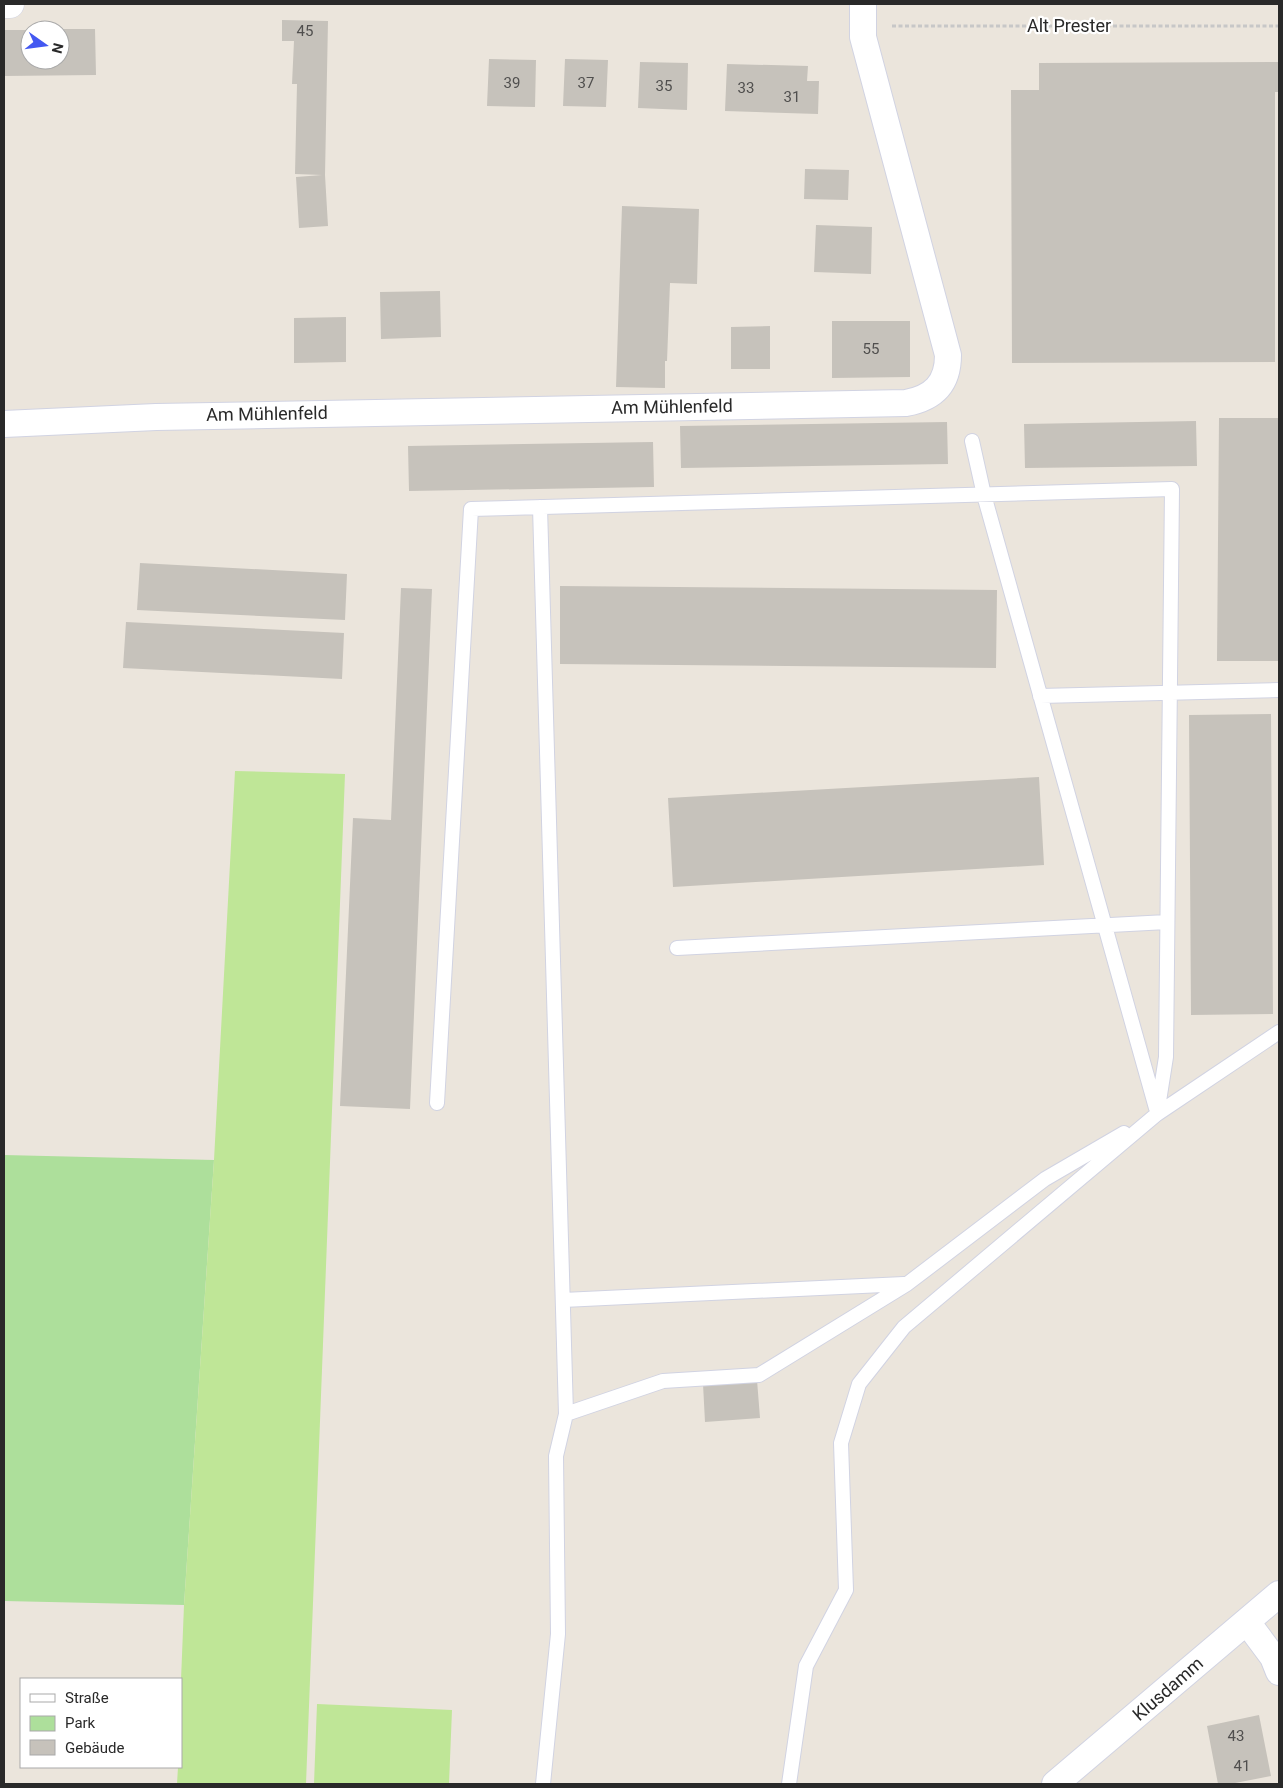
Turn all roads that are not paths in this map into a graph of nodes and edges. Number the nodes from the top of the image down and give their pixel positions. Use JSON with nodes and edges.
{"nodes":[{"id":1,"x":4,"y":4,"type":"edge"},
{"id":2,"x":10,"y":4,"type":"edge"},
{"id":3,"x":863,"y":4,"type":"edge"},
{"id":4,"x":4,"y":424,"type":"edge"},
{"id":5,"x":972,"y":441,"type":"dead end"},
{"id":6,"x":984,"y":494,"type":"junction"},
{"id":7,"x":540,"y":507,"type":"junction"},
{"id":8,"x":1279,"y":690,"type":"edge"},
{"id":9,"x":1170,"y":693,"type":"junction"},
{"id":10,"x":1040,"y":696,"type":"junction"},
{"id":11,"x":1167,"y":922,"type":"junction"},
{"id":12,"x":1104,"y":925,"type":"junction"},
{"id":13,"x":677,"y":948,"type":"dead end"},
{"id":14,"x":1279,"y":1032,"type":"edge"},
{"id":15,"x":436,"y":1103,"type":"dead end"},
{"id":16,"x":1157,"y":1114,"type":"junction"},
{"id":17,"x":907,"y":1284,"type":"junction"},
{"id":18,"x":563,"y":1300,"type":"junction"},
{"id":19,"x":566,"y":1414,"type":"junction"},
{"id":20,"x":1279,"y":1594,"type":"edge"},
{"id":21,"x":1246,"y":1622,"type":"junction"},
{"id":22,"x":1279,"y":1672,"type":"edge"},
{"id":23,"x":542,"y":1784,"type":"edge"},
{"id":24,"x":789,"y":1784,"type":"edge"},
{"id":25,"x":1056,"y":1784,"type":"edge"}],
"edges":[{"from":1,"to":2,"type":"main road"},
{"from":3,"to":4,"type":"street","name":"Am Mühlenfeld"},
{"from":5,"to":6,"type":"lane"},
{"from":6,"to":7,"type":"lane"},
{"from":6,"to":9,"type":"lane"},
{"from":6,"to":10,"type":"lane"},
{"from":7,"to":15,"type":"lane"},
{"from":7,"to":18,"type":"lane"},
{"from":8,"to":9,"type":"lane"},
{"from":9,"to":10,"type":"lane"},
{"from":9,"to":11,"type":"lane"},
{"from":10,"to":12,"type":"lane"},
{"from":11,"to":12,"type":"lane"},
{"from":11,"to":16,"type":"lane"},
{"from":12,"to":13,"type":"lane"},
{"from":12,"to":16,"type":"lane"},
{"from":14,"to":16,"type":"lane"},
{"from":16,"to":17,"type":"lane"},
{"from":16,"to":24,"type":"lane"},
{"from":17,"to":18,"type":"lane"},
{"from":17,"to":19,"type":"lane"},
{"from":18,"to":19,"type":"lane"},
{"from":19,"to":23,"type":"lane"},
{"from":20,"to":21,"type":"street","name":"Klusdamm"},
{"from":21,"to":22,"type":"street"},
{"from":21,"to":25,"type":"street","name":"Klusdamm"}]}
